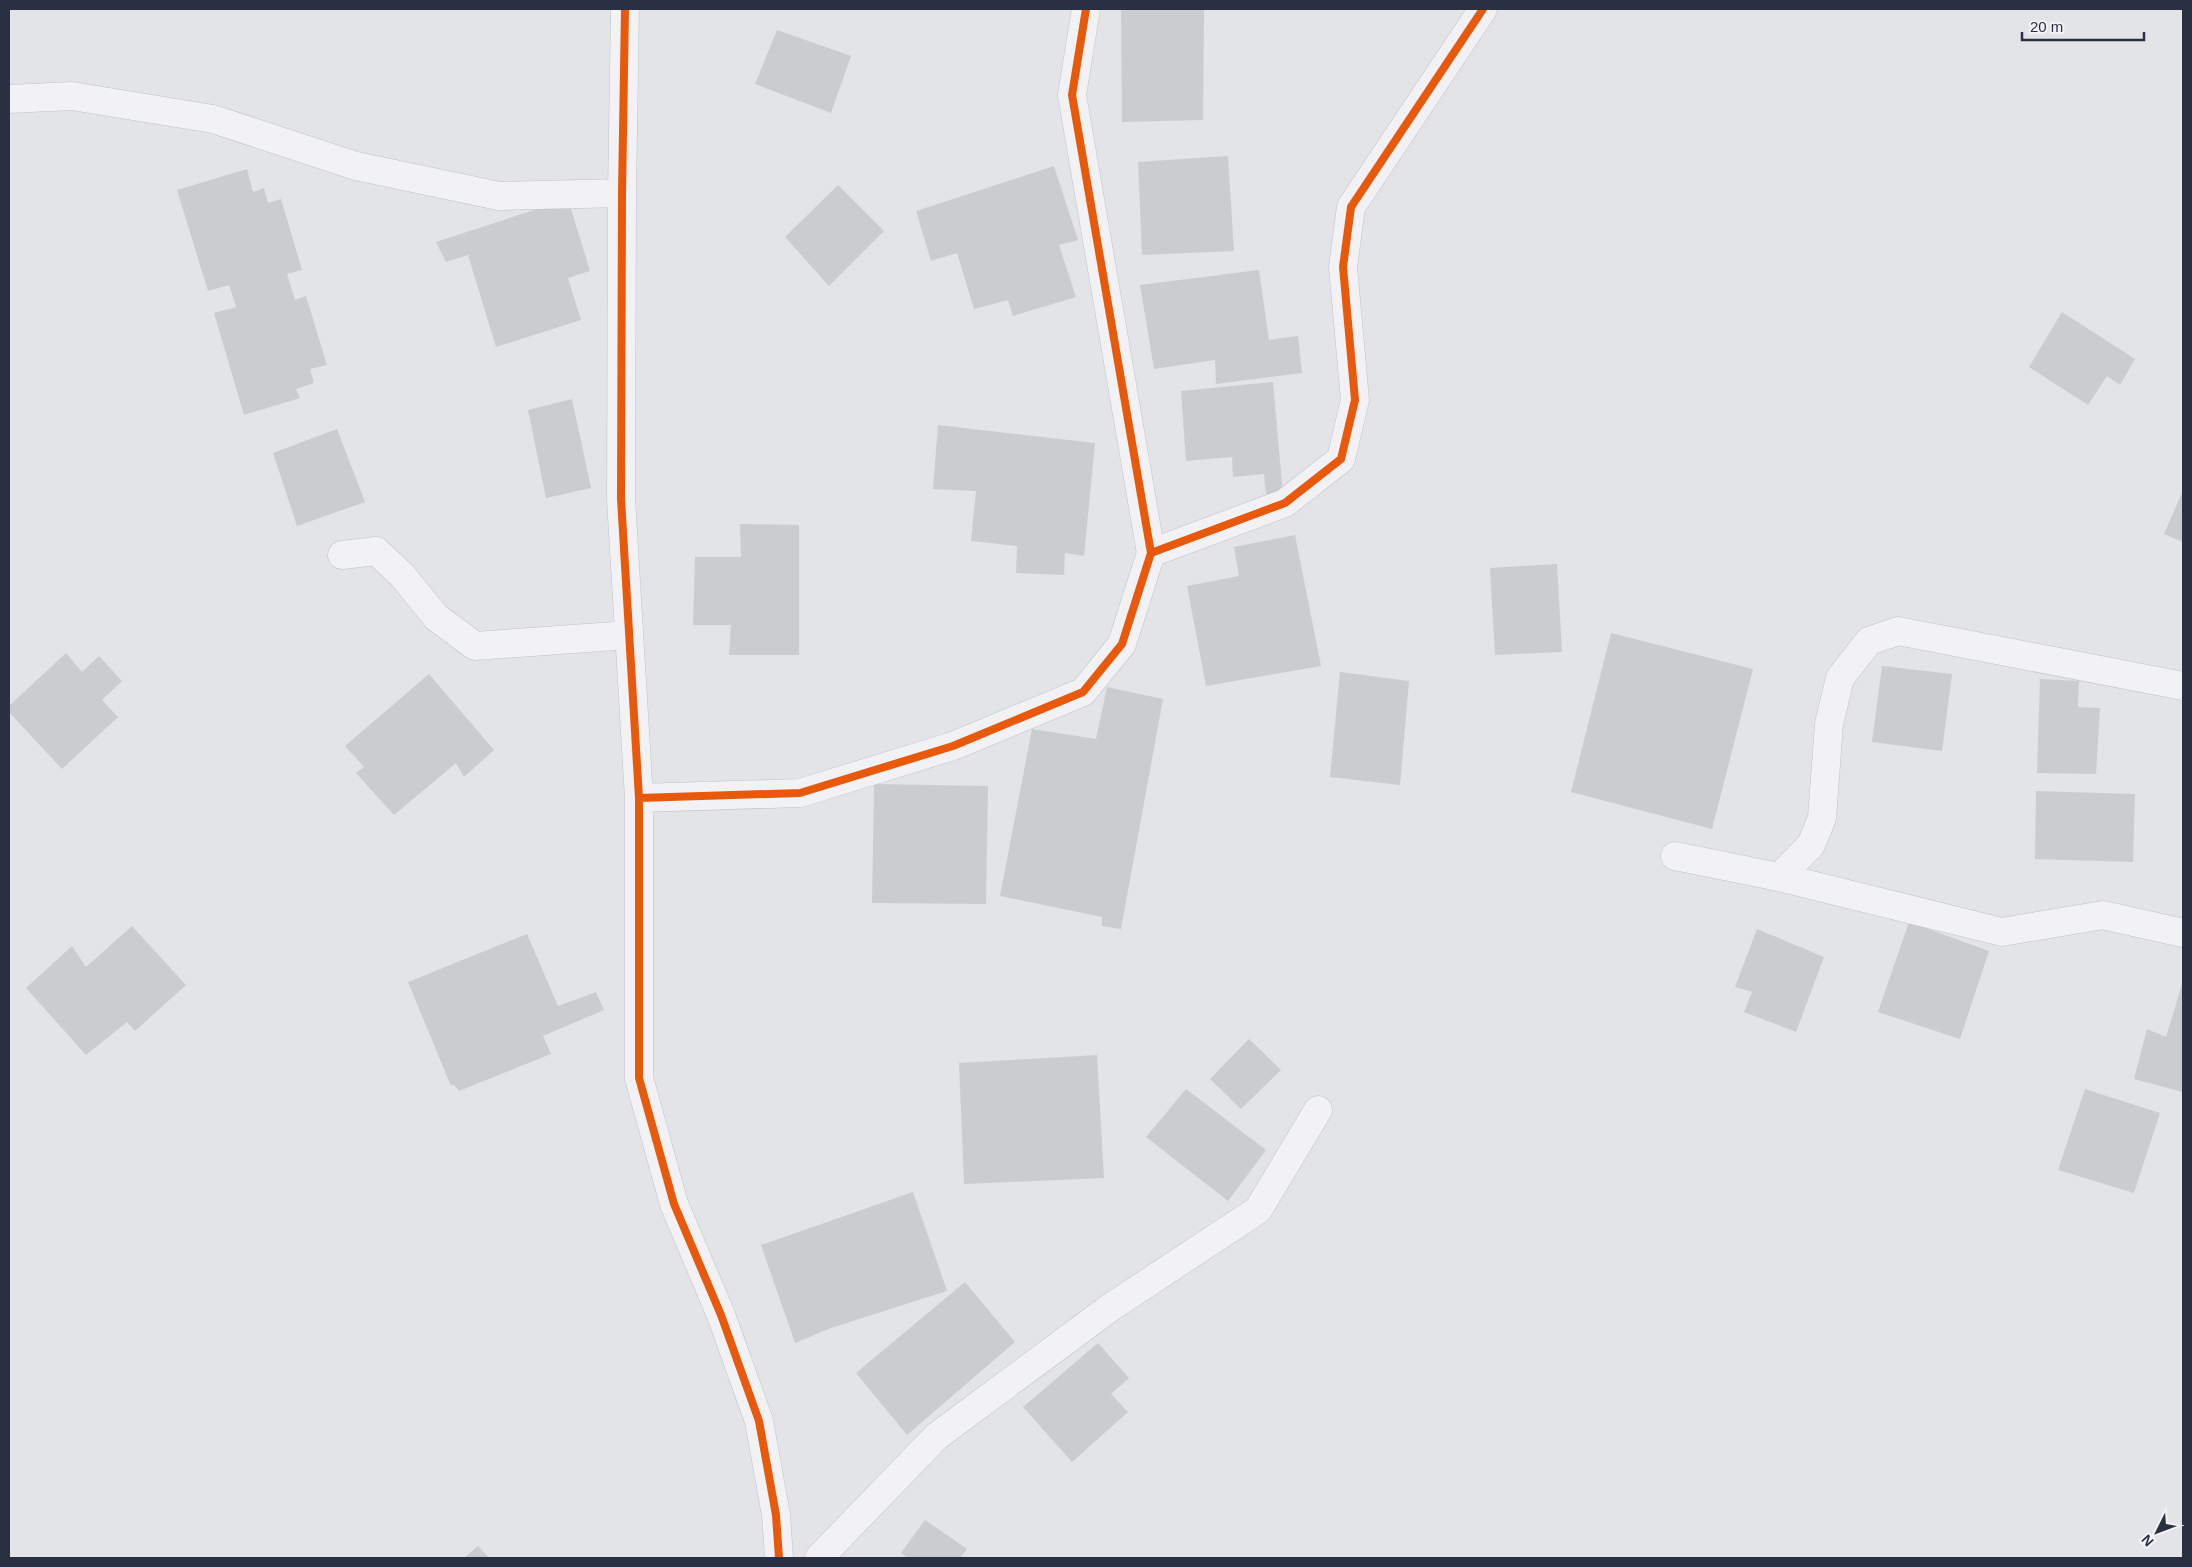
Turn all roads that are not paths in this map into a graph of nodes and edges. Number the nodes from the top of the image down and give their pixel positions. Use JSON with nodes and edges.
{"nodes":[{"id":1,"x":625,"y":9,"type":"edge"},
{"id":2,"x":1086,"y":9,"type":"edge"},
{"id":3,"x":1483,"y":9,"type":"edge"},
{"id":4,"x":9,"y":100,"type":"edge"},
{"id":5,"x":622,"y":193,"type":"junction"},
{"id":6,"x":1152,"y":553,"type":"junction"},
{"id":7,"x":342,"y":555,"type":"dead end"},
{"id":8,"x":629,"y":634,"type":"junction"},
{"id":9,"x":2183,"y":686,"type":"edge"},
{"id":10,"x":639,"y":798,"type":"junction"},
{"id":11,"x":1675,"y":856,"type":"dead end"},
{"id":12,"x":1779,"y":877,"type":"junction"},
{"id":13,"x":2183,"y":933,"type":"edge"},
{"id":14,"x":1318,"y":1110,"type":"dead end"},
{"id":15,"x":778,"y":1558,"type":"edge"},
{"id":16,"x":819,"y":1558,"type":"edge"}],
"edges":[{"from":1,"to":5,"type":"street"},
{"from":2,"to":6,"type":"street"},
{"from":3,"to":6,"type":"street"},
{"from":4,"to":5,"type":"street"},
{"from":5,"to":8,"type":"street"},
{"from":6,"to":10,"type":"street"},
{"from":7,"to":8,"type":"street"},
{"from":8,"to":10,"type":"street"},
{"from":9,"to":12,"type":"street"},
{"from":10,"to":15,"type":"street"},
{"from":11,"to":12,"type":"street"},
{"from":12,"to":13,"type":"street"},
{"from":14,"to":16,"type":"street"}]}
